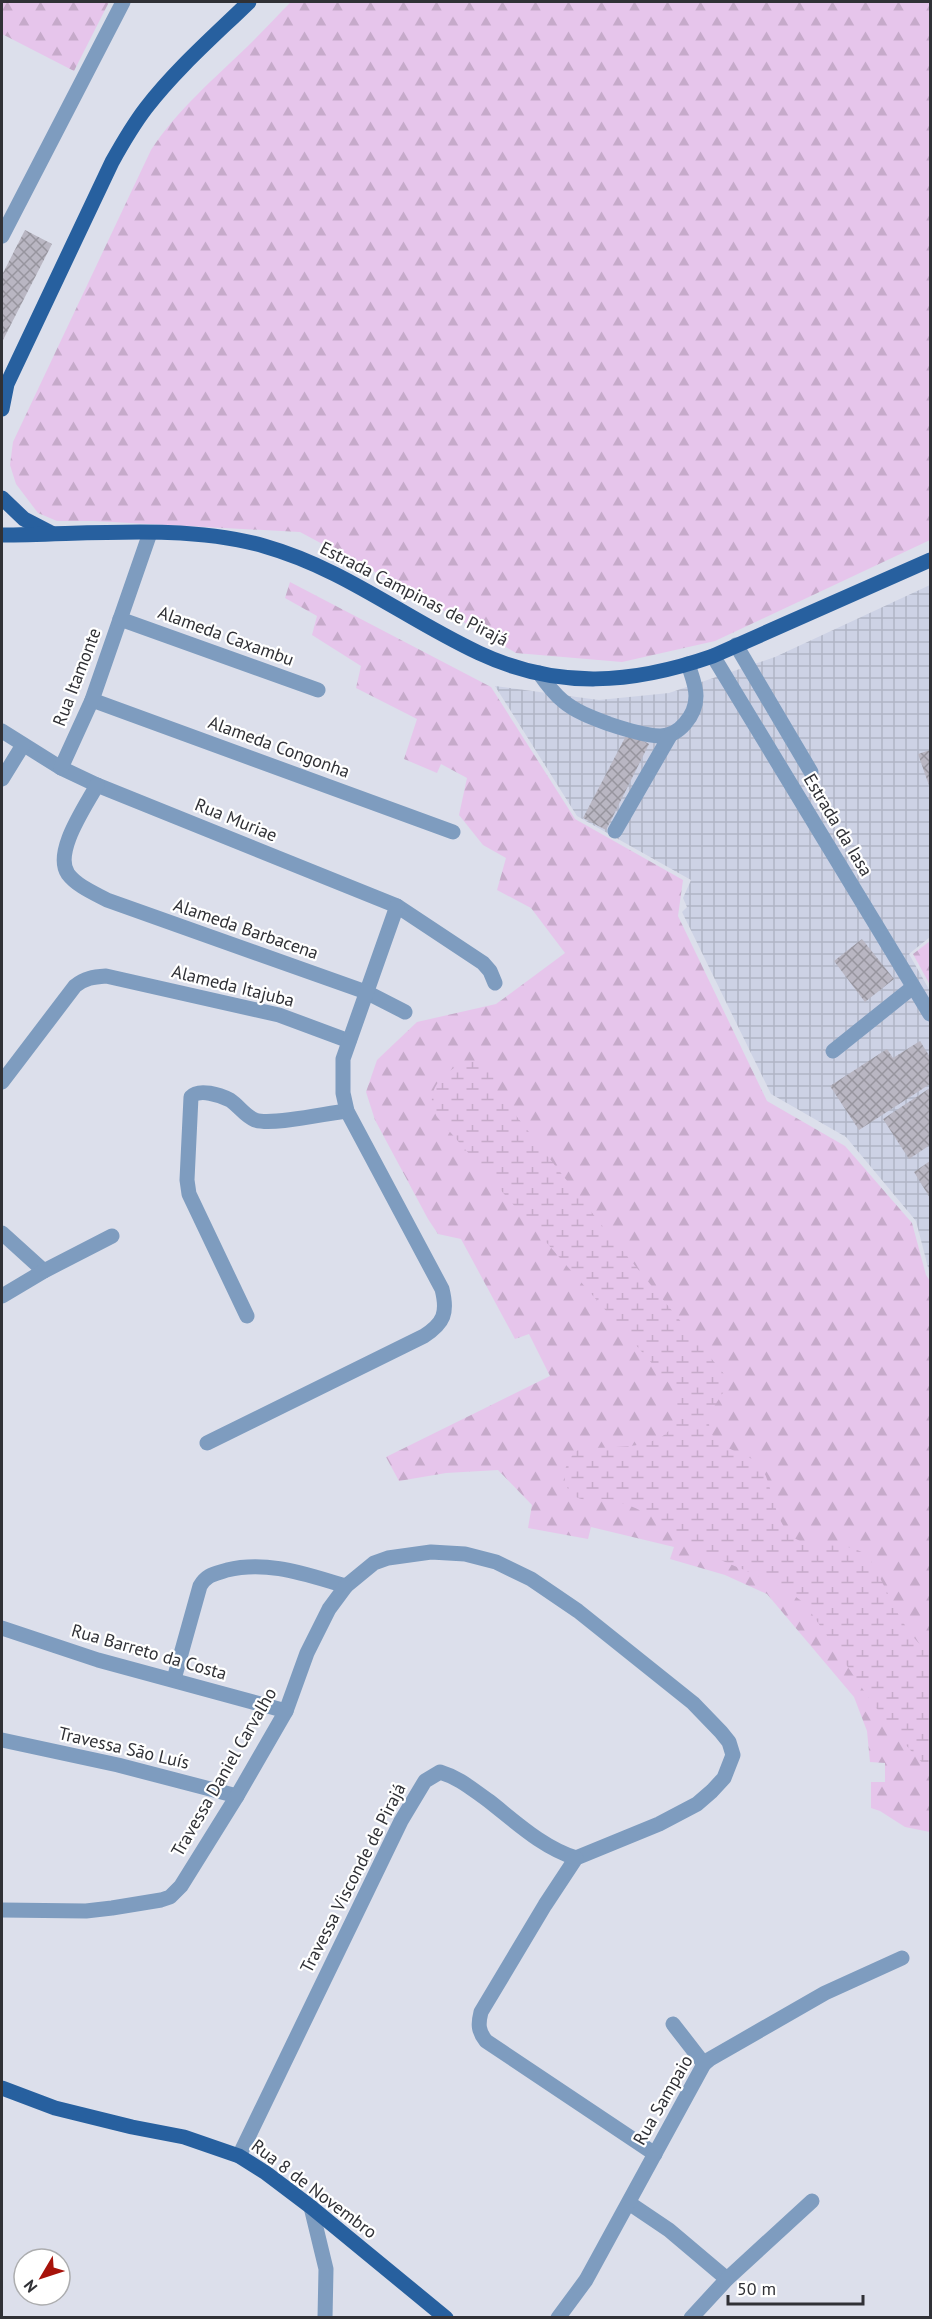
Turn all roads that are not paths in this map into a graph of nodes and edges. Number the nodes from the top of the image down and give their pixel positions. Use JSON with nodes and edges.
{"nodes":[{"id":1,"x":123,"y":2,"type":"edge"},
{"id":2,"x":249,"y":2,"type":"edge"},
{"id":3,"x":2,"y":236,"type":"edge"},
{"id":4,"x":4,"y":387,"type":"edge"},
{"id":5,"x":2,"y":409,"type":"edge"},
{"id":6,"x":2,"y":498,"type":"edge"},
{"id":7,"x":150,"y":533,"type":"junction"},
{"id":8,"x":2,"y":535,"type":"edge"},
{"id":9,"x":56,"y":535,"type":"junction"},
{"id":10,"x":930,"y":561,"type":"edge"},
{"id":11,"x":120,"y":619,"type":"junction"},
{"id":12,"x":736,"y":645,"type":"junction"},
{"id":13,"x":713,"y":656,"type":"junction"},
{"id":14,"x":688,"y":664,"type":"junction"},
{"id":15,"x":539,"y":673,"type":"junction"},
{"id":16,"x":318,"y":690,"type":"dead end"},
{"id":17,"x":92,"y":700,"type":"junction"},
{"id":18,"x":2,"y":731,"type":"edge"},
{"id":19,"x":671,"y":734,"type":"junction"},
{"id":20,"x":23,"y":745,"type":"junction"},
{"id":21,"x":61,"y":768,"type":"junction"},
{"id":22,"x":811,"y":772,"type":"dead end"},
{"id":23,"x":2,"y":779,"type":"edge"},
{"id":24,"x":97,"y":785,"type":"junction"},
{"id":25,"x":615,"y":831,"type":"dead end"},
{"id":26,"x":453,"y":832,"type":"dead end"},
{"id":27,"x":396,"y":906,"type":"junction"},
{"id":28,"x":495,"y":983,"type":"dead end"},
{"id":29,"x":913,"y":987,"type":"junction"},
{"id":30,"x":366,"y":992,"type":"junction"},
{"id":31,"x":405,"y":1012,"type":"dead end"},
{"id":32,"x":930,"y":1014,"type":"edge"},
{"id":33,"x":349,"y":1041,"type":"junction"},
{"id":34,"x":833,"y":1052,"type":"dead end"},
{"id":35,"x":2,"y":1082,"type":"edge"},
{"id":36,"x":347,"y":1111,"type":"junction"},
{"id":37,"x":2,"y":1233,"type":"edge"},
{"id":38,"x":112,"y":1236,"type":"dead end"},
{"id":39,"x":44,"y":1271,"type":"junction"},
{"id":40,"x":2,"y":1296,"type":"edge"},
{"id":41,"x":247,"y":1316,"type":"dead end"},
{"id":42,"x":207,"y":1443,"type":"dead end"},
{"id":43,"x":346,"y":1586,"type":"junction"},
{"id":44,"x":2,"y":1628,"type":"edge"},
{"id":45,"x":174,"y":1679,"type":"junction"},
{"id":46,"x":286,"y":1711,"type":"junction"},
{"id":47,"x":2,"y":1740,"type":"edge"},
{"id":48,"x":237,"y":1796,"type":"junction"},
{"id":49,"x":576,"y":1858,"type":"junction"},
{"id":50,"x":2,"y":1910,"type":"edge"},
{"id":51,"x":902,"y":1958,"type":"dead end"},
{"id":52,"x":673,"y":2024,"type":"dead end"},
{"id":53,"x":705,"y":2064,"type":"junction"},
{"id":54,"x":2,"y":2088,"type":"edge"},
{"id":55,"x":655,"y":2154,"type":"junction"},
{"id":56,"x":239,"y":2156,"type":"junction"},
{"id":57,"x":812,"y":2201,"type":"dead end"},
{"id":58,"x":629,"y":2203,"type":"junction"},
{"id":59,"x":311,"y":2206,"type":"junction"},
{"id":60,"x":727,"y":2278,"type":"junction"},
{"id":61,"x":325,"y":2318,"type":"edge"},
{"id":62,"x":446,"y":2318,"type":"edge"},
{"id":63,"x":558,"y":2318,"type":"edge"},
{"id":64,"x":691,"y":2318,"type":"edge"}],
"edges":[{"from":1,"to":3,"type":"street"},
{"from":2,"to":4,"type":"main road"},
{"from":4,"to":5,"type":"main road"},
{"from":6,"to":9,"type":"main road"},
{"from":7,"to":9,"type":"main road","name":"Estrada Campinas de Pirajá"},
{"from":7,"to":11,"type":"street","name":"Rua Itamonte"},
{"from":7,"to":15,"type":"main road","name":"Estrada Campinas de Pirajá"},
{"from":8,"to":9,"type":"main road","name":"Estrada Campinas de Pirajá"},
{"from":10,"to":12,"type":"main road","name":"Estrada Campinas de Pirajá"},
{"from":11,"to":16,"type":"street","name":"Alameda Caxambu"},
{"from":11,"to":17,"type":"street","name":"Rua Itamonte"},
{"from":12,"to":13,"type":"main road","name":"Estrada Campinas de Pirajá"},
{"from":12,"to":22,"type":"street","name":"Estrada da Iasa"},
{"from":13,"to":14,"type":"main road","name":"Estrada Campinas de Pirajá"},
{"from":13,"to":29,"type":"street","name":"Estrada da Iasa"},
{"from":14,"to":15,"type":"main road","name":"Estrada Campinas de Pirajá"},
{"from":14,"to":19,"type":"street"},
{"from":15,"to":19,"type":"street"},
{"from":17,"to":21,"type":"street","name":"Rua Itamonte"},
{"from":17,"to":26,"type":"street","name":"Alameda Congonha"},
{"from":18,"to":20,"type":"street"},
{"from":19,"to":25,"type":"street"},
{"from":20,"to":21,"type":"street"},
{"from":20,"to":23,"type":"street"},
{"from":21,"to":24,"type":"street","name":"Rua Muriae"},
{"from":24,"to":27,"type":"street","name":"Rua Muriae"},
{"from":24,"to":30,"type":"street","name":"Alameda Barbacena"},
{"from":27,"to":28,"type":"street","name":"Rua Muriae"},
{"from":27,"to":30,"type":"street"},
{"from":29,"to":32,"type":"street","name":"Estrada da Iasa"},
{"from":29,"to":34,"type":"street"},
{"from":30,"to":31,"type":"street","name":"Alameda Barbacena"},
{"from":30,"to":33,"type":"street"},
{"from":33,"to":35,"type":"street","name":"Alameda Itajuba"},
{"from":33,"to":36,"type":"street"},
{"from":36,"to":41,"type":"street"},
{"from":36,"to":42,"type":"street"},
{"from":37,"to":39,"type":"street"},
{"from":38,"to":39,"type":"street"},
{"from":39,"to":40,"type":"street"},
{"from":43,"to":45,"type":"street"},
{"from":43,"to":46,"type":"street","name":"Travessa Daniel Carvalho"},
{"from":43,"to":49,"type":"street","name":"Travessa Daniel Carvalho"},
{"from":44,"to":45,"type":"street","name":"Rua Barreto da Costa"},
{"from":45,"to":46,"type":"street","name":"Rua Barreto da Costa"},
{"from":46,"to":48,"type":"street","name":"Travessa Daniel Carvalho"},
{"from":47,"to":48,"type":"street","name":"Travessa São Luís"},
{"from":48,"to":50,"type":"street","name":"Travessa Daniel Carvalho"},
{"from":49,"to":55,"type":"street"},
{"from":49,"to":56,"type":"street","name":"Travessa Visconde de Pirajá"},
{"from":51,"to":53,"type":"street","name":"Rua Sampaio"},
{"from":52,"to":53,"type":"street"},
{"from":53,"to":55,"type":"street","name":"Rua Sampaio"},
{"from":54,"to":56,"type":"main road","name":"Rua 8 de Novembro"},
{"from":55,"to":58,"type":"street","name":"Rua Sampaio"},
{"from":56,"to":59,"type":"main road","name":"Rua 8 de Novembro"},
{"from":57,"to":60,"type":"street"},
{"from":58,"to":60,"type":"street"},
{"from":58,"to":63,"type":"street","name":"Rua Sampaio"},
{"from":59,"to":61,"type":"street"},
{"from":59,"to":62,"type":"main road","name":"Rua 8 de Novembro"},
{"from":60,"to":64,"type":"street"}]}
